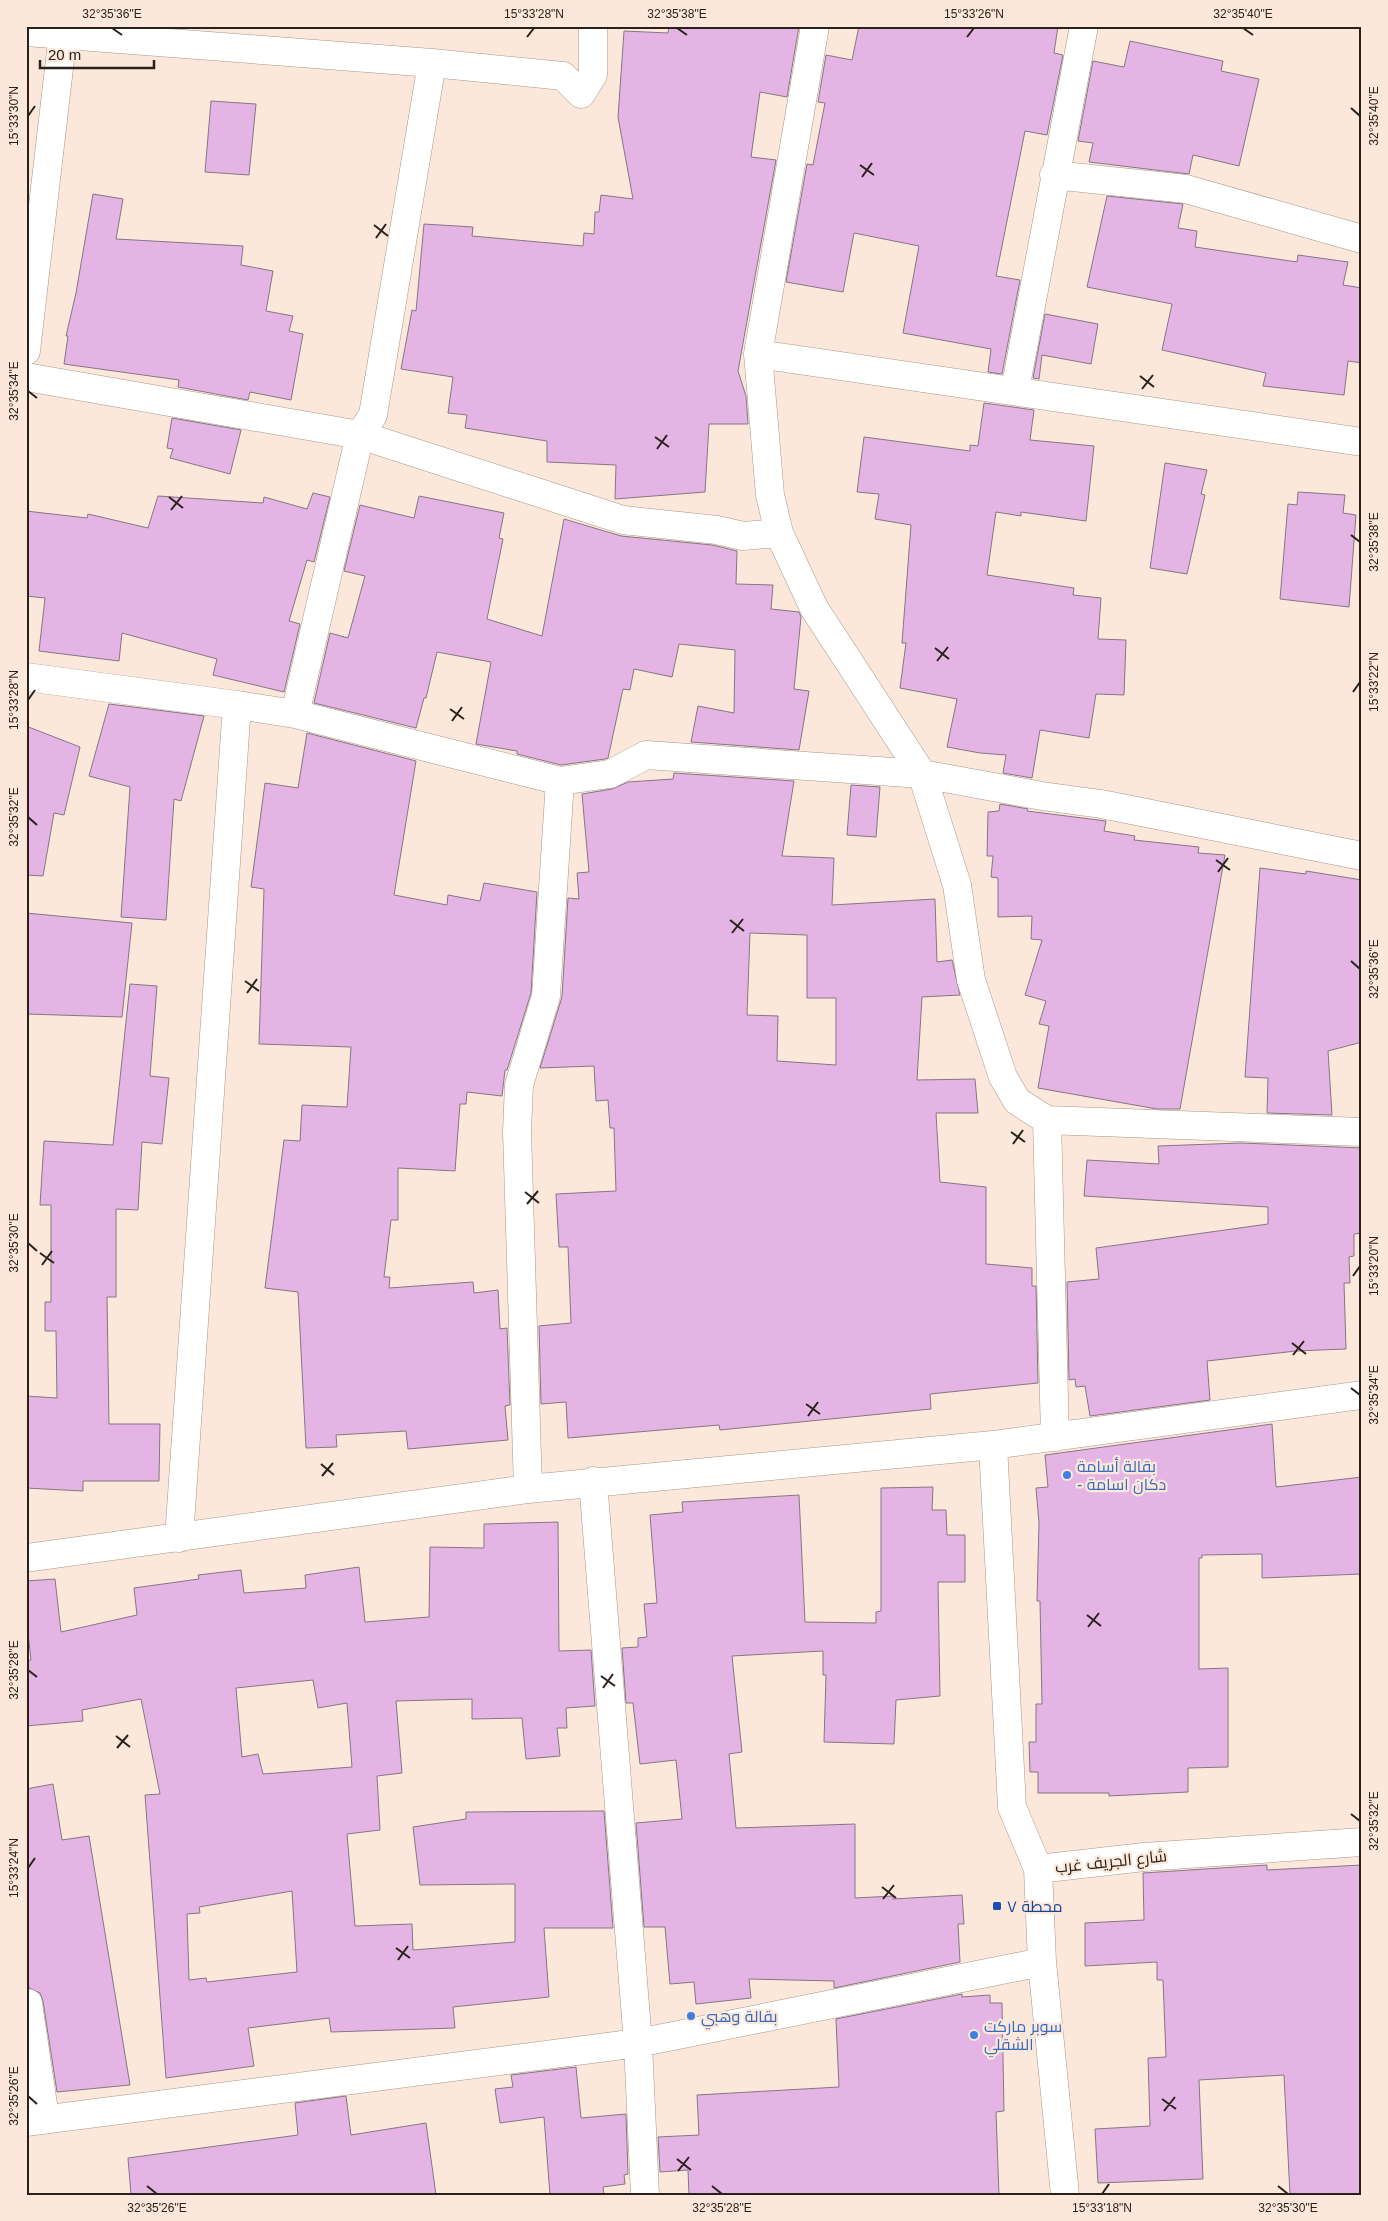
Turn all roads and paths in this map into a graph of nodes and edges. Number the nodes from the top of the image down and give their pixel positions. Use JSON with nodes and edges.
{"nodes":[{"id":1,"x":593,"y":26,"type":"edge"},
{"id":2,"x":815,"y":26,"type":"edge"},
{"id":3,"x":1084,"y":26,"type":"edge"},
{"id":4,"x":26,"y":32,"type":"edge"},
{"id":5,"x":63,"y":34,"type":"junction"},
{"id":6,"x":432,"y":62,"type":"junction"},
{"id":7,"x":1054,"y":175,"type":"junction"},
{"id":8,"x":1362,"y":239,"type":"edge"},
{"id":9,"x":26,"y":352,"type":"edge"},
{"id":10,"x":758,"y":354,"type":"junction"},
{"id":11,"x":26,"y":377,"type":"edge"},
{"id":12,"x":1014,"y":390,"type":"junction"},
{"id":13,"x":360,"y":435,"type":"junction"},
{"id":14,"x":1362,"y":442,"type":"edge"},
{"id":15,"x":779,"y":533,"type":"junction"},
{"id":16,"x":26,"y":677,"type":"edge"},
{"id":17,"x":237,"y":705,"type":"junction"},
{"id":18,"x":295,"y":714,"type":"junction"},
{"id":19,"x":922,"y":774,"type":"junction"},
{"id":20,"x":560,"y":781,"type":"junction"},
{"id":21,"x":1362,"y":856,"type":"edge"},
{"id":22,"x":1047,"y":1120,"type":"junction"},
{"id":23,"x":1362,"y":1132,"type":"edge"},
{"id":24,"x":1362,"y":1395,"type":"edge"},
{"id":25,"x":1055,"y":1436,"type":"junction"},
{"id":26,"x":993,"y":1445,"type":"junction"},
{"id":27,"x":594,"y":1481,"type":"junction"},
{"id":28,"x":528,"y":1488,"type":"junction"},
{"id":29,"x":179,"y":1538,"type":"junction"},
{"id":30,"x":26,"y":1558,"type":"edge"},
{"id":31,"x":1362,"y":1842,"type":"edge"},
{"id":32,"x":1038,"y":1868,"type":"junction"},
{"id":33,"x":1042,"y":1962,"type":"junction"},
{"id":34,"x":28,"y":2003,"type":"dead end"},
{"id":35,"x":638,"y":2043,"type":"junction"},
{"id":36,"x":36,"y":2120,"type":"edge"},
{"id":37,"x":645,"y":2195,"type":"edge"},
{"id":38,"x":1065,"y":2195,"type":"edge"}],
"edges":[{"from":1,"to":6,"type":"street"},
{"from":2,"to":10,"type":"street"},
{"from":3,"to":7,"type":"street"},
{"from":4,"to":5,"type":"street"},
{"from":5,"to":6,"type":"street"},
{"from":5,"to":9,"type":"street"},
{"from":6,"to":13,"type":"street"},
{"from":7,"to":8,"type":"street"},
{"from":7,"to":12,"type":"street"},
{"from":10,"to":12,"type":"street"},
{"from":10,"to":15,"type":"street"},
{"from":11,"to":13,"type":"street"},
{"from":12,"to":14,"type":"street"},
{"from":13,"to":15,"type":"street"},
{"from":13,"to":18,"type":"street"},
{"from":15,"to":19,"type":"street"},
{"from":16,"to":17,"type":"street"},
{"from":17,"to":18,"type":"street"},
{"from":17,"to":29,"type":"street"},
{"from":18,"to":20,"type":"street"},
{"from":19,"to":20,"type":"street"},
{"from":19,"to":21,"type":"street"},
{"from":19,"to":22,"type":"street"},
{"from":20,"to":28,"type":"street"},
{"from":22,"to":23,"type":"street"},
{"from":22,"to":25,"type":"street"},
{"from":24,"to":25,"type":"street"},
{"from":25,"to":26,"type":"street"},
{"from":26,"to":27,"type":"street"},
{"from":26,"to":32,"type":"street"},
{"from":27,"to":28,"type":"street"},
{"from":27,"to":35,"type":"street"},
{"from":28,"to":29,"type":"street"},
{"from":29,"to":30,"type":"street"},
{"from":31,"to":32,"type":"street","name":"شارع الجريف غرب"},
{"from":32,"to":33,"type":"street","name":"شارع الجريف غرب"},
{"from":33,"to":35,"type":"street"},
{"from":33,"to":38,"type":"street","name":"شارع الجريف غرب"},
{"from":34,"to":36,"type":"street"},
{"from":35,"to":36,"type":"street"},
{"from":35,"to":37,"type":"street"}]}
